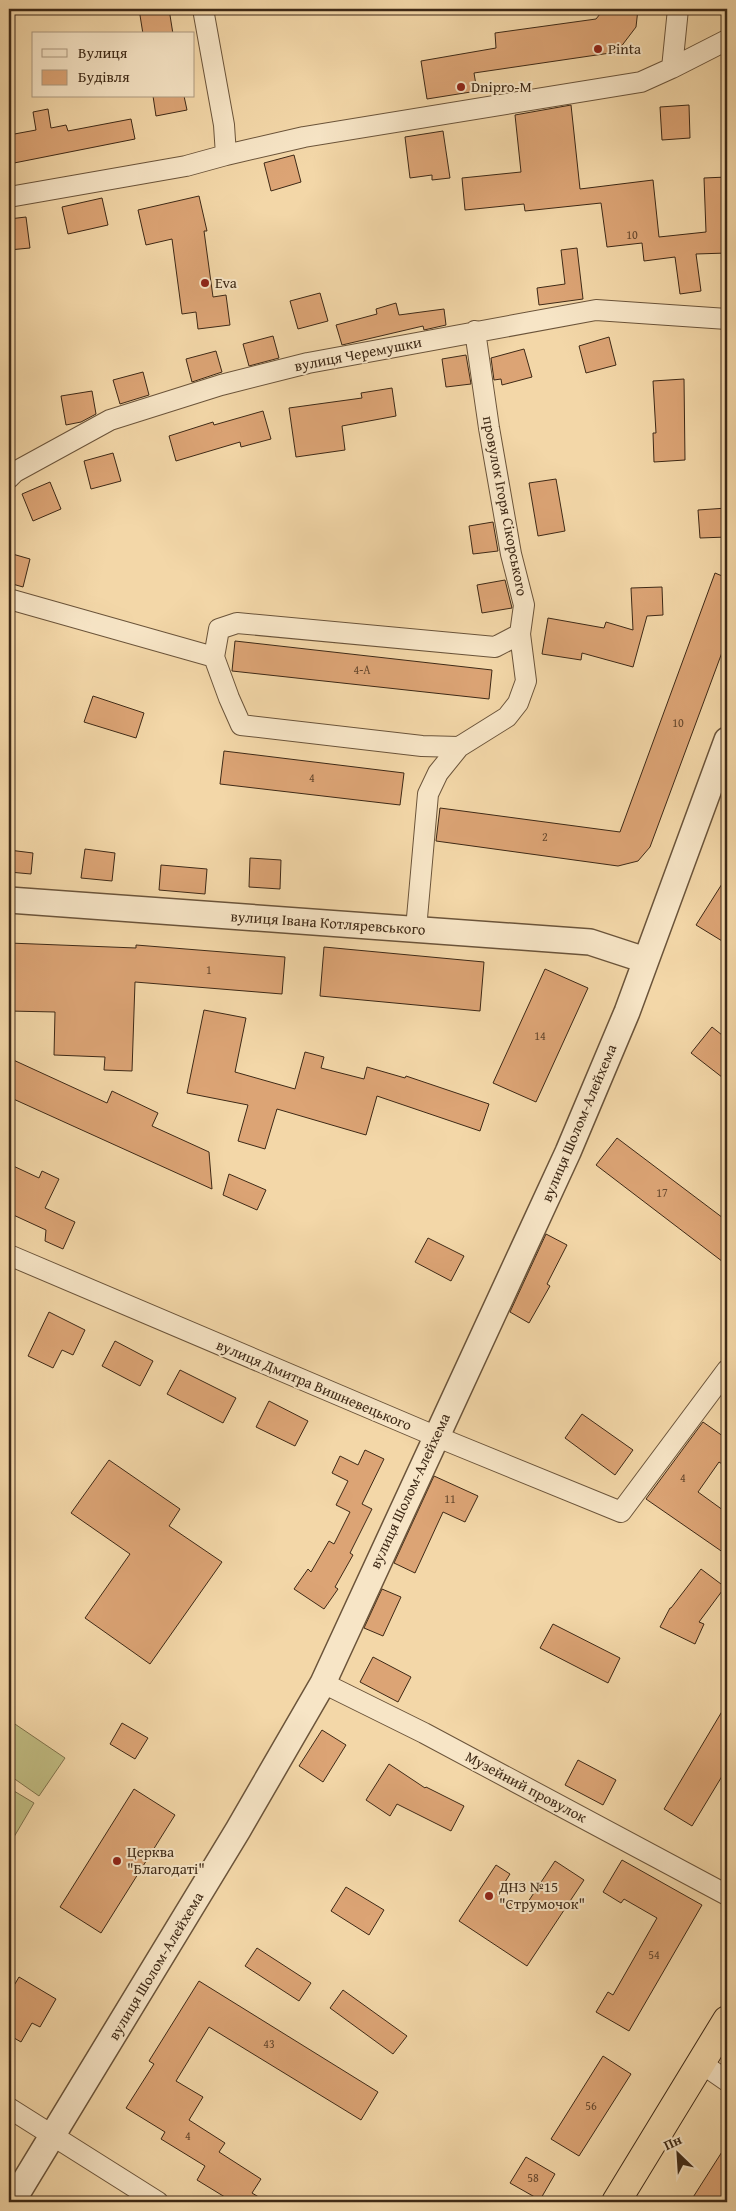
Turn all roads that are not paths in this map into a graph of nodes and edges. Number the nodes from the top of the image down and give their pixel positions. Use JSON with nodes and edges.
{"nodes":[{"id":1,"x":203,"y":9,"type":"edge"},
{"id":2,"x":678,"y":9,"type":"edge"},
{"id":3,"x":727,"y":40,"type":"edge"},
{"id":4,"x":672,"y":68,"type":"junction"},
{"id":5,"x":226,"y":155,"type":"junction"},
{"id":6,"x":9,"y":197,"type":"edge"},
{"id":7,"x":727,"y":319,"type":"edge"},
{"id":8,"x":476,"y":331,"type":"junction"},
{"id":9,"x":9,"y":478,"type":"edge"},
{"id":10,"x":9,"y":599,"type":"edge"},
{"id":11,"x":520,"y":634,"type":"junction"},
{"id":12,"x":214,"y":657,"type":"junction"},
{"id":13,"x":727,"y":740,"type":"edge"},
{"id":14,"x":459,"y":747,"type":"junction"},
{"id":15,"x":9,"y":900,"type":"edge"},
{"id":16,"x":416,"y":929,"type":"junction"},
{"id":17,"x":645,"y":960,"type":"junction"},
{"id":18,"x":9,"y":1256,"type":"edge"},
{"id":19,"x":727,"y":1370,"type":"edge"},
{"id":20,"x":435,"y":1436,"type":"junction"},
{"id":21,"x":323,"y":1683,"type":"junction"},
{"id":22,"x":727,"y":1895,"type":"edge"},
{"id":23,"x":727,"y":2020,"type":"edge"},
{"id":24,"x":700,"y":2063,"type":"junction"},
{"id":25,"x":727,"y":2081,"type":"edge"},
{"id":26,"x":9,"y":2108,"type":"edge"},
{"id":27,"x":53,"y":2136,"type":"junction"},
{"id":28,"x":12,"y":2202,"type":"edge"},
{"id":29,"x":158,"y":2202,"type":"edge"},
{"id":30,"x":616,"y":2202,"type":"edge"}],
"edges":[{"from":1,"to":5,"type":"street"},
{"from":2,"to":4,"type":"street"},
{"from":3,"to":4,"type":"street"},
{"from":4,"to":5,"type":"street"},
{"from":5,"to":6,"type":"street"},
{"from":7,"to":8,"type":"street","name":"вулиця Черемушки"},
{"from":8,"to":9,"type":"street","name":"вулиця Черемушки"},
{"from":8,"to":11,"type":"street","name":"провулок Ігоря Сікорського"},
{"from":10,"to":12,"type":"street"},
{"from":11,"to":12,"type":"street"},
{"from":11,"to":14,"type":"street","name":"провулок Ігоря Сікорського"},
{"from":12,"to":14,"type":"street"},
{"from":13,"to":17,"type":"street","name":"вулиця Шолом-Алейхема"},
{"from":14,"to":16,"type":"street"},
{"from":15,"to":16,"type":"street","name":"вулиця Івана Котляревського"},
{"from":16,"to":17,"type":"street","name":"вулиця Івана Котляревського"},
{"from":17,"to":20,"type":"street","name":"вулиця Шолом-Алейхема"},
{"from":18,"to":20,"type":"street","name":"вулиця Дмитра Вишневецького"},
{"from":19,"to":20,"type":"street","name":"вулиця Дмитра Вишневецького"},
{"from":20,"to":21,"type":"street","name":"вулиця Шолом-Алейхема"},
{"from":21,"to":22,"type":"street","name":"Музейний провулок"},
{"from":21,"to":27,"type":"street","name":"вулиця Шолом-Алейхема"},
{"from":23,"to":24,"type":"highway"},
{"from":24,"to":25,"type":"street"},
{"from":24,"to":30,"type":"highway"},
{"from":26,"to":27,"type":"street"},
{"from":27,"to":28,"type":"street","name":"вулиця Шолом-Алейхема"},
{"from":27,"to":29,"type":"street"}]}
